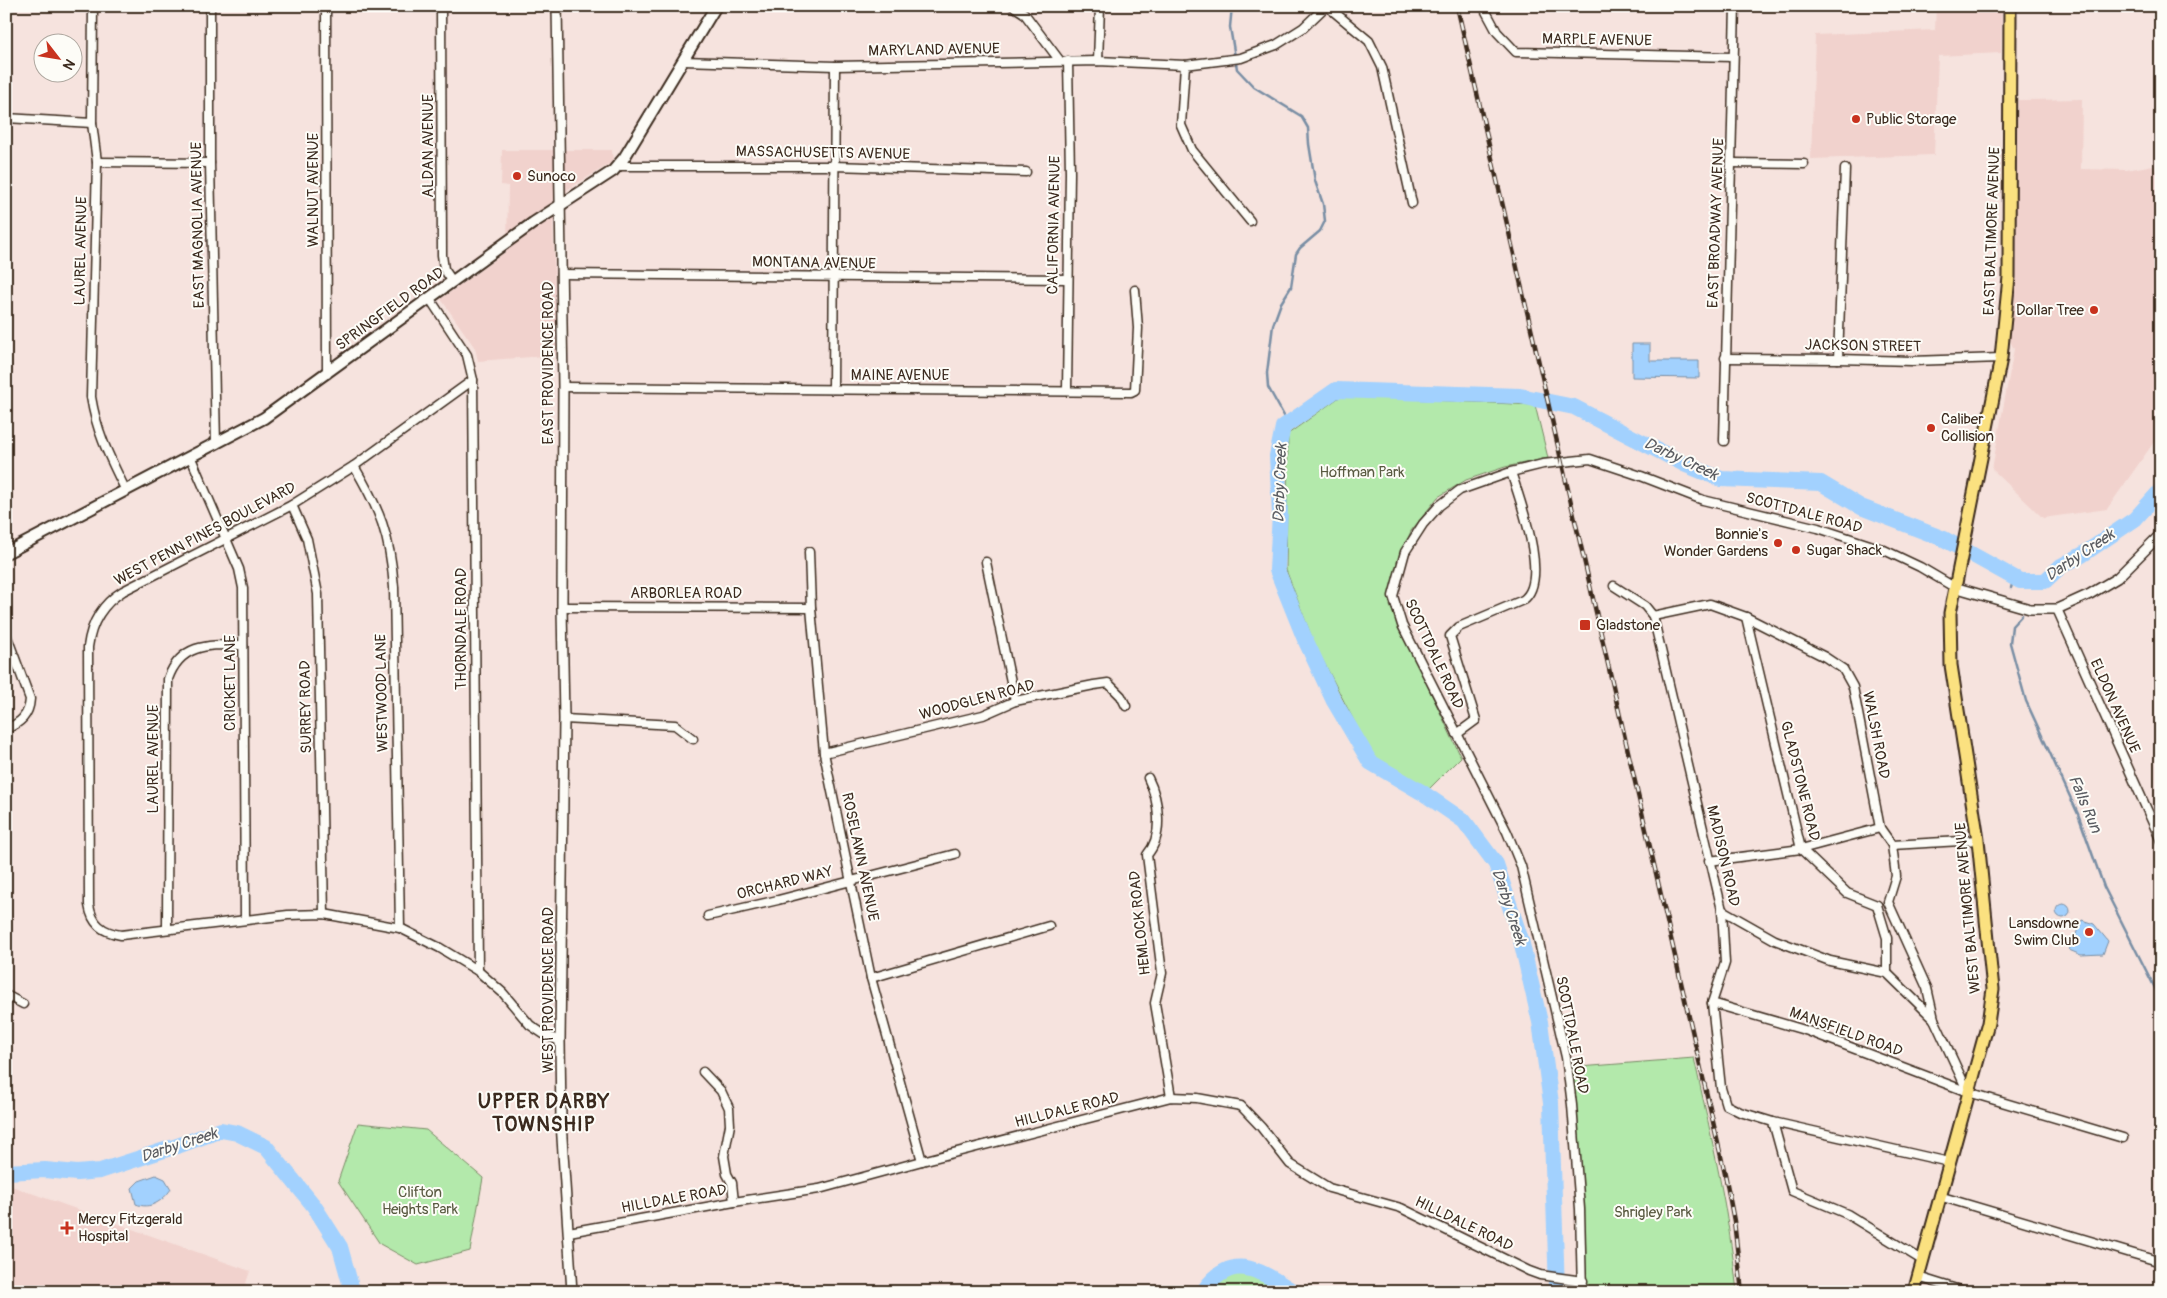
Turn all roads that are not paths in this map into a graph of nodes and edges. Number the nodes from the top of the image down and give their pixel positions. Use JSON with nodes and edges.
{"nodes":[{"id":1,"x":93,"y":6,"type":"edge"},
{"id":2,"x":210,"y":6,"type":"edge"},
{"id":3,"x":326,"y":6,"type":"edge"},
{"id":4,"x":441,"y":6,"type":"edge"},
{"id":5,"x":557,"y":6,"type":"edge"},
{"id":6,"x":716,"y":6,"type":"edge"},
{"id":7,"x":1013,"y":6,"type":"edge"},
{"id":8,"x":1100,"y":6,"type":"edge"},
{"id":9,"x":1327,"y":6,"type":"edge"},
{"id":10,"x":1483,"y":6,"type":"edge"},
{"id":11,"x":1735,"y":6,"type":"edge"},
{"id":12,"x":2010,"y":6,"type":"edge"},
{"id":13,"x":1733,"y":57,"type":"junction"},
{"id":14,"x":683,"y":61,"type":"junction"},
{"id":15,"x":1064,"y":61,"type":"junction"},
{"id":16,"x":1098,"y":61,"type":"junction"},
{"id":17,"x":1185,"y":65,"type":"junction"},
{"id":18,"x":835,"y":66,"type":"junction"},
{"id":19,"x":6,"y":118,"type":"edge"},
{"id":20,"x":92,"y":123,"type":"junction"},
{"id":21,"x":97,"y":162,"type":"junction"},
{"id":22,"x":210,"y":162,"type":"junction"},
{"id":23,"x":1732,"y":163,"type":"junction"},
{"id":24,"x":1804,"y":164,"type":"dead end"},
{"id":25,"x":619,"y":166,"type":"junction"},
{"id":26,"x":834,"y":166,"type":"junction"},
{"id":27,"x":1845,"y":169,"type":"dead end"},
{"id":28,"x":1026,"y":172,"type":"dead end"},
{"id":29,"x":1412,"y":204,"type":"dead end"},
{"id":30,"x":559,"y":206,"type":"junction"},
{"id":31,"x":1250,"y":221,"type":"dead end"},
{"id":32,"x":561,"y":274,"type":"junction"},
{"id":33,"x":833,"y":278,"type":"junction"},
{"id":34,"x":1067,"y":279,"type":"junction"},
{"id":35,"x":453,"y":282,"type":"junction"},
{"id":36,"x":1135,"y":290,"type":"dead end"},
{"id":37,"x":430,"y":299,"type":"junction"},
{"id":38,"x":1725,"y":358,"type":"junction"},
{"id":39,"x":2001,"y":358,"type":"junction"},
{"id":40,"x":1838,"y":359,"type":"junction"},
{"id":41,"x":327,"y":374,"type":"junction"},
{"id":42,"x":473,"y":380,"type":"junction"},
{"id":43,"x":563,"y":387,"type":"junction"},
{"id":44,"x":833,"y":389,"type":"junction"},
{"id":45,"x":1067,"y":390,"type":"junction"},
{"id":46,"x":1724,"y":441,"type":"dead end"},
{"id":47,"x":216,"y":444,"type":"junction"},
{"id":48,"x":191,"y":458,"type":"junction"},
{"id":49,"x":354,"y":466,"type":"junction"},
{"id":50,"x":1511,"y":472,"type":"junction"},
{"id":51,"x":126,"y":491,"type":"junction"},
{"id":52,"x":292,"y":505,"type":"junction"},
{"id":53,"x":1969,"y":514,"type":"joint"},
{"id":54,"x":2161,"y":534,"type":"edge"},
{"id":55,"x":226,"y":538,"type":"junction"},
{"id":56,"x":809,"y":552,"type":"dead end"},
{"id":57,"x":6,"y":553,"type":"edge"},
{"id":58,"x":986,"y":562,"type":"dead end"},
{"id":59,"x":1614,"y":586,"type":"dead end"},
{"id":60,"x":1954,"y":587,"type":"junction"},
{"id":61,"x":562,"y":606,"type":"junction"},
{"id":62,"x":811,"y":608,"type":"junction"},
{"id":63,"x":2057,"y":609,"type":"junction"},
{"id":64,"x":1653,"y":616,"type":"junction"},
{"id":65,"x":1746,"y":617,"type":"junction"},
{"id":66,"x":6,"y":634,"type":"edge"},
{"id":67,"x":243,"y":646,"type":"junction"},
{"id":68,"x":1016,"y":701,"type":"junction"},
{"id":69,"x":1126,"y":706,"type":"dead end"},
{"id":70,"x":564,"y":719,"type":"junction"},
{"id":71,"x":6,"y":729,"type":"edge"},
{"id":72,"x":1457,"y":734,"type":"junction"},
{"id":73,"x":693,"y":739,"type":"dead end"},
{"id":74,"x":824,"y":754,"type":"junction"},
{"id":75,"x":1148,"y":778,"type":"dead end"},
{"id":76,"x":1880,"y":828,"type":"junction"},
{"id":77,"x":1978,"y":840,"type":"junction"},
{"id":78,"x":2161,"y":842,"type":"edge"},
{"id":79,"x":1892,"y":845,"type":"junction"},
{"id":80,"x":1801,"y":849,"type":"junction"},
{"id":81,"x":955,"y":854,"type":"dead end"},
{"id":82,"x":1709,"y":861,"type":"junction"},
{"id":83,"x":850,"y":880,"type":"junction"},
{"id":84,"x":1888,"y":902,"type":"junction"},
{"id":85,"x":1877,"y":905,"type":"junction"},
{"id":86,"x":1722,"y":910,"type":"junction"},
{"id":87,"x":324,"y":914,"type":"junction"},
{"id":88,"x":708,"y":916,"type":"dead end"},
{"id":89,"x":244,"y":919,"type":"junction"},
{"id":90,"x":1049,"y":926,"type":"dead end"},
{"id":91,"x":400,"y":928,"type":"junction"},
{"id":92,"x":167,"y":929,"type":"junction"},
{"id":93,"x":478,"y":970,"type":"junction"},
{"id":94,"x":1887,"y":973,"type":"junction"},
{"id":95,"x":871,"y":978,"type":"junction"},
{"id":96,"x":6,"y":995,"type":"edge"},
{"id":97,"x":1712,"y":1003,"type":"junction"},
{"id":98,"x":23,"y":1004,"type":"dead end"},
{"id":99,"x":1934,"y":1019,"type":"junction"},
{"id":100,"x":560,"y":1041,"type":"junction"},
{"id":101,"x":703,"y":1072,"type":"dead end"},
{"id":102,"x":1968,"y":1092,"type":"junction"},
{"id":103,"x":1171,"y":1097,"type":"junction"},
{"id":104,"x":1773,"y":1122,"type":"junction"},
{"id":105,"x":2122,"y":1138,"type":"dead end"},
{"id":106,"x":922,"y":1161,"type":"junction"},
{"id":107,"x":1949,"y":1162,"type":"junction"},
{"id":108,"x":1939,"y":1196,"type":"junction"},
{"id":109,"x":734,"y":1202,"type":"junction"},
{"id":110,"x":569,"y":1232,"type":"junction"},
{"id":111,"x":1922,"y":1260,"type":"junction"},
{"id":112,"x":2161,"y":1262,"type":"edge"},
{"id":113,"x":1918,"y":1277,"type":"junction"},
{"id":114,"x":1580,"y":1280,"type":"junction"},
{"id":115,"x":572,"y":1292,"type":"edge"},
{"id":116,"x":1582,"y":1292,"type":"edge"},
{"id":117,"x":1914,"y":1292,"type":"edge"},
{"id":118,"x":1966,"y":1292,"type":"edge"}],
"edges":[{"from":1,"to":20,"type":"street","name":"LAUREL AVENUE"},
{"from":2,"to":22,"type":"street","name":"EAST MAGNOLIA AVENUE"},
{"from":3,"to":41,"type":"street","name":"WALNUT AVENUE"},
{"from":4,"to":35,"type":"street","name":"ALDAN AVENUE"},
{"from":5,"to":30,"type":"street","name":"EAST PROVIDENCE ROAD"},
{"from":6,"to":14,"type":"main road","name":"SPRINGFIELD ROAD"},
{"from":7,"to":15,"type":"street"},
{"from":8,"to":16,"type":"street"},
{"from":9,"to":17,"type":"street","name":"MARYLAND AVENUE"},
{"from":9,"to":29,"type":"street"},
{"from":10,"to":13,"type":"street","name":"MARPLE AVENUE"},
{"from":11,"to":13,"type":"street","name":"EAST BROADWAY AVENUE"},
{"from":12,"to":39,"type":"main road","name":"EAST BALTIMORE AVENUE"},
{"from":13,"to":23,"type":"street","name":"EAST BROADWAY AVENUE"},
{"from":14,"to":18,"type":"street","name":"MARYLAND AVENUE"},
{"from":14,"to":25,"type":"main road","name":"SPRINGFIELD ROAD"},
{"from":15,"to":16,"type":"street","name":"MARYLAND AVENUE"},
{"from":15,"to":18,"type":"street","name":"MARYLAND AVENUE"},
{"from":15,"to":34,"type":"street","name":"CALIFORNIA AVENUE"},
{"from":16,"to":17,"type":"street","name":"MARYLAND AVENUE"},
{"from":17,"to":31,"type":"street"},
{"from":18,"to":26,"type":"street"},
{"from":19,"to":20,"type":"street"},
{"from":20,"to":21,"type":"street","name":"LAUREL AVENUE"},
{"from":21,"to":22,"type":"street"},
{"from":21,"to":51,"type":"street","name":"LAUREL AVENUE"},
{"from":22,"to":47,"type":"street","name":"EAST MAGNOLIA AVENUE"},
{"from":23,"to":24,"type":"street"},
{"from":23,"to":38,"type":"street","name":"EAST BROADWAY AVENUE"},
{"from":25,"to":26,"type":"street","name":"MASSACHUSETTS AVENUE"},
{"from":25,"to":30,"type":"main road","name":"SPRINGFIELD ROAD"},
{"from":26,"to":28,"type":"street","name":"MASSACHUSETTS AVENUE"},
{"from":26,"to":33,"type":"street"},
{"from":27,"to":40,"type":"street"},
{"from":30,"to":32,"type":"street","name":"EAST PROVIDENCE ROAD"},
{"from":30,"to":35,"type":"main road","name":"SPRINGFIELD ROAD"},
{"from":32,"to":33,"type":"street","name":"MONTANA AVENUE"},
{"from":32,"to":43,"type":"street","name":"EAST PROVIDENCE ROAD"},
{"from":33,"to":34,"type":"street","name":"MONTANA AVENUE"},
{"from":33,"to":44,"type":"street"},
{"from":34,"to":45,"type":"street","name":"CALIFORNIA AVENUE"},
{"from":35,"to":37,"type":"main road","name":"SPRINGFIELD ROAD"},
{"from":36,"to":45,"type":"street","name":"MAINE AVENUE"},
{"from":37,"to":41,"type":"main road","name":"SPRINGFIELD ROAD"},
{"from":37,"to":42,"type":"street","name":"THORNDALE ROAD"},
{"from":38,"to":40,"type":"street","name":"JACKSON STREET"},
{"from":38,"to":46,"type":"street","name":"EAST BROADWAY AVENUE"},
{"from":39,"to":40,"type":"street","name":"JACKSON STREET"},
{"from":39,"to":53,"type":"main road","name":"EAST BALTIMORE AVENUE"},
{"from":41,"to":47,"type":"main road","name":"SPRINGFIELD ROAD"},
{"from":42,"to":49,"type":"street","name":"WEST PENN PINES BOULEVARD"},
{"from":42,"to":93,"type":"street","name":"THORNDALE ROAD"},
{"from":43,"to":44,"type":"street","name":"MAINE AVENUE"},
{"from":43,"to":61,"type":"street","name":"EAST PROVIDENCE ROAD"},
{"from":44,"to":45,"type":"street","name":"MAINE AVENUE"},
{"from":47,"to":48,"type":"main road","name":"SPRINGFIELD ROAD"},
{"from":48,"to":51,"type":"main road","name":"SPRINGFIELD ROAD"},
{"from":48,"to":55,"type":"street","name":"CRICKET LANE"},
{"from":49,"to":52,"type":"street","name":"WEST PENN PINES BOULEVARD"},
{"from":49,"to":91,"type":"street","name":"WESTWOOD LANE"},
{"from":50,"to":60,"type":"street","name":"SCOTTDALE ROAD"},
{"from":50,"to":72,"type":"street"},
{"from":50,"to":72,"type":"street","name":"SCOTTDALE ROAD"},
{"from":51,"to":57,"type":"main road","name":"SPRINGFIELD ROAD"},
{"from":52,"to":55,"type":"street","name":"WEST PENN PINES BOULEVARD"},
{"from":52,"to":87,"type":"street","name":"SURREY ROAD"},
{"from":53,"to":60,"type":"main road","name":"WEST BALTIMORE AVENUE"},
{"from":54,"to":63,"type":"street"},
{"from":55,"to":67,"type":"street","name":"CRICKET LANE"},
{"from":55,"to":92,"type":"street","name":"WEST PENN PINES BOULEVARD"},
{"from":56,"to":62,"type":"street","name":"ROSELAWN AVENUE"},
{"from":58,"to":68,"type":"street"},
{"from":59,"to":64,"type":"street"},
{"from":60,"to":63,"type":"street"},
{"from":60,"to":77,"type":"main road","name":"WEST BALTIMORE AVENUE"},
{"from":61,"to":62,"type":"street","name":"ARBORLEA ROAD"},
{"from":61,"to":70,"type":"street","name":"EAST PROVIDENCE ROAD"},
{"from":62,"to":74,"type":"street","name":"ROSELAWN AVENUE"},
{"from":63,"to":78,"type":"street","name":"ELDON AVENUE"},
{"from":64,"to":65,"type":"street","name":"WALSH ROAD"},
{"from":64,"to":82,"type":"street","name":"MADISON ROAD"},
{"from":65,"to":76,"type":"street","name":"WALSH ROAD"},
{"from":65,"to":80,"type":"street","name":"GLADSTONE ROAD"},
{"from":66,"to":71,"type":"street"},
{"from":67,"to":89,"type":"street","name":"CRICKET LANE"},
{"from":67,"to":92,"type":"street","name":"LAUREL AVENUE"},
{"from":68,"to":69,"type":"street","name":"WOODGLEN ROAD"},
{"from":68,"to":74,"type":"street","name":"WOODGLEN ROAD"},
{"from":70,"to":73,"type":"street"},
{"from":70,"to":100,"type":"street","name":"WEST PROVIDENCE ROAD"},
{"from":72,"to":114,"type":"street","name":"SCOTTDALE ROAD"},
{"from":74,"to":83,"type":"street","name":"ROSELAWN AVENUE"},
{"from":75,"to":103,"type":"street","name":"HEMLOCK ROAD"},
{"from":76,"to":79,"type":"street","name":"WALSH ROAD"},
{"from":76,"to":80,"type":"street"},
{"from":77,"to":79,"type":"street"},
{"from":77,"to":102,"type":"main road","name":"WEST BALTIMORE AVENUE"},
{"from":79,"to":84,"type":"street","name":"WALSH ROAD"},
{"from":80,"to":82,"type":"street"},
{"from":80,"to":85,"type":"street","name":"GLADSTONE ROAD"},
{"from":81,"to":83,"type":"street","name":"ORCHARD WAY"},
{"from":82,"to":86,"type":"street","name":"MADISON ROAD"},
{"from":83,"to":88,"type":"street","name":"ORCHARD WAY"},
{"from":83,"to":95,"type":"street","name":"ROSELAWN AVENUE"},
{"from":84,"to":85,"type":"street"},
{"from":84,"to":99,"type":"street"},
{"from":85,"to":94,"type":"street"},
{"from":86,"to":94,"type":"street"},
{"from":86,"to":97,"type":"street","name":"MADISON ROAD"},
{"from":87,"to":89,"type":"street","name":"WEST PENN PINES BOULEVARD"},
{"from":87,"to":91,"type":"street","name":"WEST PENN PINES BOULEVARD"},
{"from":89,"to":92,"type":"street","name":"WEST PENN PINES BOULEVARD"},
{"from":90,"to":95,"type":"street"},
{"from":91,"to":93,"type":"street","name":"WEST PENN PINES BOULEVARD"},
{"from":93,"to":100,"type":"street","name":"WEST PENN PINES BOULEVARD"},
{"from":94,"to":99,"type":"street"},
{"from":95,"to":106,"type":"street","name":"ROSELAWN AVENUE"},
{"from":96,"to":98,"type":"street"},
{"from":97,"to":102,"type":"street","name":"MANSFIELD ROAD"},
{"from":97,"to":104,"type":"street","name":"MADISON ROAD"},
{"from":99,"to":102,"type":"street"},
{"from":100,"to":110,"type":"street","name":"WEST PROVIDENCE ROAD"},
{"from":101,"to":109,"type":"street"},
{"from":102,"to":105,"type":"street","name":"MANSFIELD ROAD"},
{"from":102,"to":107,"type":"main road","name":"WEST BALTIMORE AVENUE"},
{"from":103,"to":106,"type":"street","name":"HILLDALE ROAD"},
{"from":103,"to":114,"type":"street","name":"HILLDALE ROAD"},
{"from":104,"to":107,"type":"street"},
{"from":104,"to":111,"type":"street"},
{"from":106,"to":109,"type":"street","name":"HILLDALE ROAD"},
{"from":107,"to":108,"type":"main road","name":"WEST BALTIMORE AVENUE"},
{"from":108,"to":111,"type":"main road","name":"WEST BALTIMORE AVENUE"},
{"from":108,"to":112,"type":"street"},
{"from":109,"to":110,"type":"street","name":"HILLDALE ROAD"},
{"from":110,"to":115,"type":"street","name":"WEST PROVIDENCE ROAD"},
{"from":111,"to":113,"type":"main road","name":"WEST BALTIMORE AVENUE"},
{"from":113,"to":117,"type":"main road","name":"WEST BALTIMORE AVENUE"},
{"from":113,"to":118,"type":"street"},
{"from":114,"to":116,"type":"street","name":"SCOTTDALE ROAD"}]}
